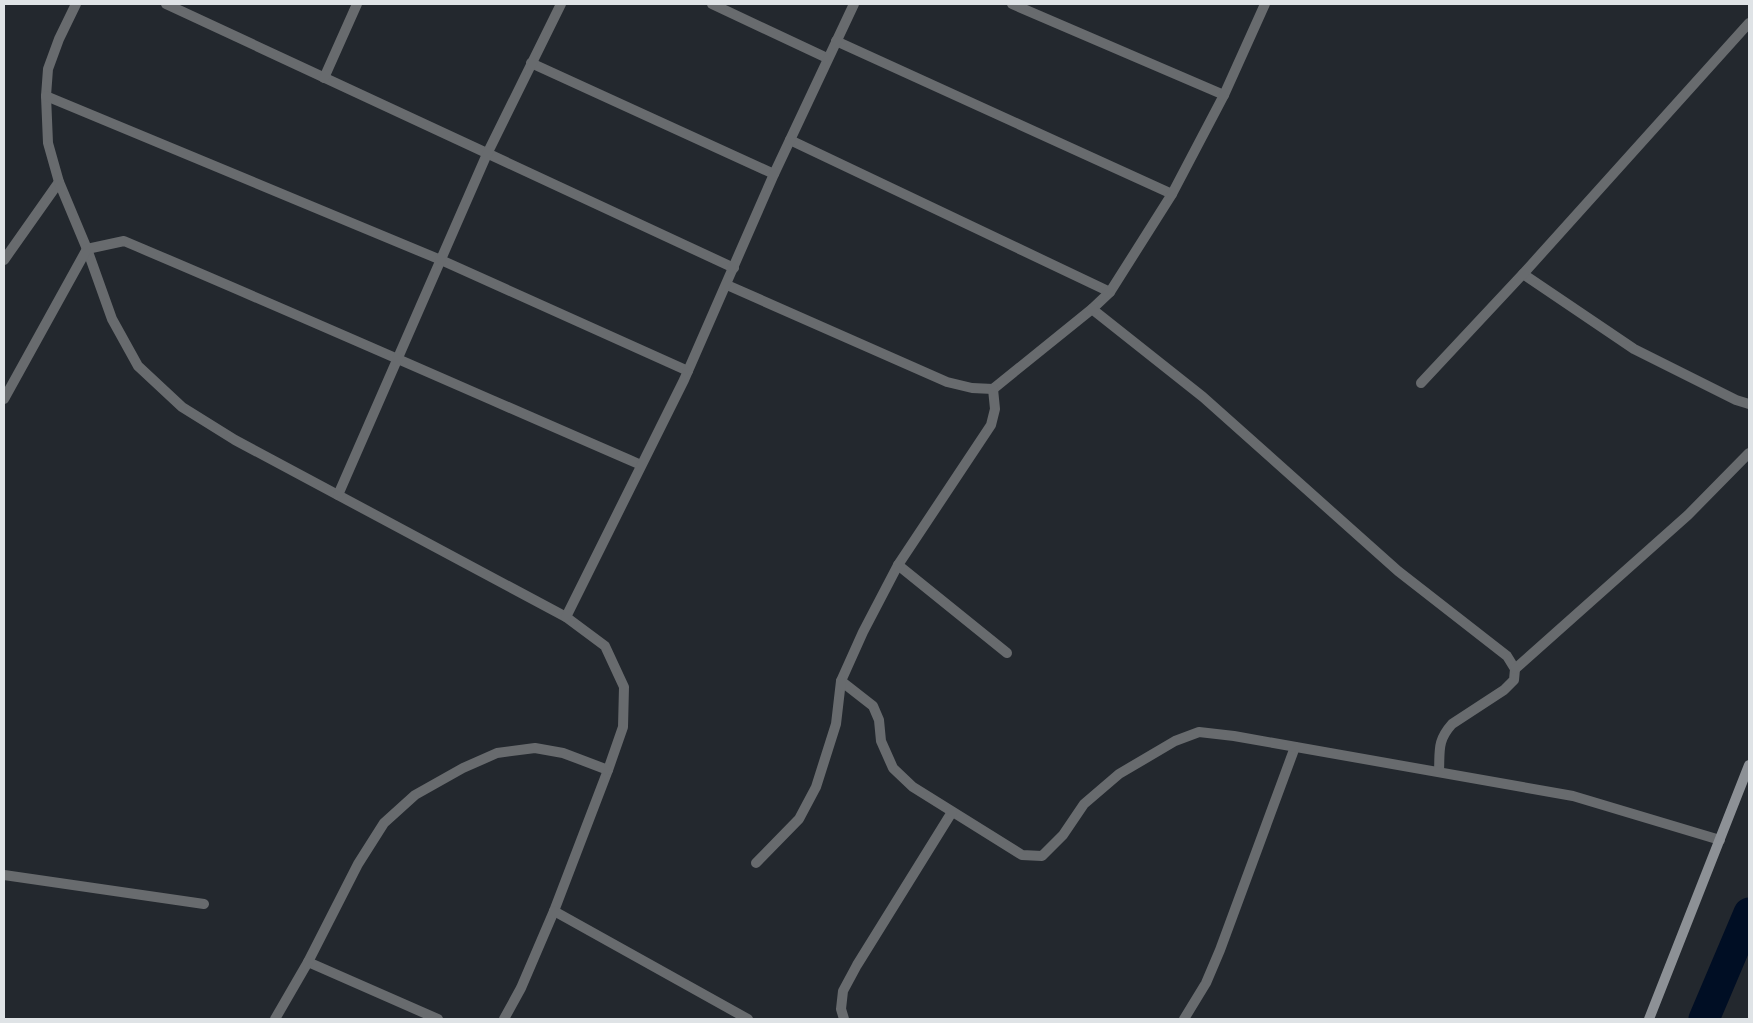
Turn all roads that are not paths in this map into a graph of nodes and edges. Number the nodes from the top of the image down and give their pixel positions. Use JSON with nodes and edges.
{"nodes":[{"id":1,"x":76,"y":4,"type":"edge"},
{"id":2,"x":166,"y":4,"type":"edge"},
{"id":3,"x":357,"y":4,"type":"edge"},
{"id":4,"x":561,"y":4,"type":"edge"},
{"id":5,"x":712,"y":4,"type":"edge"},
{"id":6,"x":854,"y":4,"type":"edge"},
{"id":7,"x":1012,"y":4,"type":"edge"},
{"id":8,"x":1265,"y":4,"type":"edge"},
{"id":9,"x":1749,"y":23,"type":"edge"},
{"id":10,"x":836,"y":41,"type":"junction"},
{"id":11,"x":827,"y":58,"type":"junction"},
{"id":12,"x":530,"y":63,"type":"junction"},
{"id":13,"x":324,"y":78,"type":"junction"},
{"id":14,"x":1224,"y":95,"type":"junction"},
{"id":15,"x":46,"y":96,"type":"junction"},
{"id":16,"x":790,"y":140,"type":"junction"},
{"id":17,"x":486,"y":154,"type":"junction"},
{"id":18,"x":774,"y":174,"type":"junction"},
{"id":19,"x":59,"y":182,"type":"junction"},
{"id":20,"x":1172,"y":194,"type":"junction"},
{"id":21,"x":87,"y":249,"type":"junction"},
{"id":22,"x":4,"y":260,"type":"edge"},
{"id":23,"x":441,"y":260,"type":"junction"},
{"id":24,"x":734,"y":268,"type":"junction"},
{"id":25,"x":1522,"y":274,"type":"junction"},
{"id":26,"x":727,"y":285,"type":"junction"},
{"id":27,"x":1110,"y":292,"type":"junction"},
{"id":28,"x":1092,"y":309,"type":"junction"},
{"id":29,"x":396,"y":359,"type":"junction"},
{"id":30,"x":688,"y":371,"type":"junction"},
{"id":31,"x":1421,"y":383,"type":"dead end"},
{"id":32,"x":993,"y":389,"type":"junction"},
{"id":33,"x":4,"y":399,"type":"edge"},
{"id":34,"x":1749,"y":404,"type":"edge"},
{"id":35,"x":1749,"y":453,"type":"edge"},
{"id":36,"x":641,"y":465,"type":"junction"},
{"id":37,"x":338,"y":495,"type":"junction"},
{"id":38,"x":898,"y":565,"type":"junction"},
{"id":39,"x":566,"y":617,"type":"junction"},
{"id":40,"x":1007,"y":653,"type":"dead end"},
{"id":41,"x":1515,"y":669,"type":"junction"},
{"id":42,"x":840,"y":680,"type":"junction"},
{"id":43,"x":1295,"y":747,"type":"junction"},
{"id":44,"x":1749,"y":765,"type":"edge"},
{"id":45,"x":608,"y":770,"type":"junction"},
{"id":46,"x":1439,"y":771,"type":"junction"},
{"id":47,"x":952,"y":812,"type":"junction"},
{"id":48,"x":1720,"y":840,"type":"junction"},
{"id":49,"x":756,"y":863,"type":"dead end"},
{"id":50,"x":4,"y":875,"type":"edge"},
{"id":51,"x":204,"y":904,"type":"dead end"},
{"id":52,"x":554,"y":911,"type":"junction"},
{"id":53,"x":308,"y":962,"type":"junction"},
{"id":54,"x":275,"y":1019,"type":"edge"},
{"id":55,"x":438,"y":1019,"type":"edge"},
{"id":56,"x":504,"y":1019,"type":"edge"},
{"id":57,"x":748,"y":1019,"type":"edge"},
{"id":58,"x":844,"y":1019,"type":"edge"},
{"id":59,"x":1184,"y":1019,"type":"edge"},
{"id":60,"x":1648,"y":1019,"type":"edge"}],
"edges":[{"from":1,"to":15,"type":"street"},
{"from":2,"to":13,"type":"street"},
{"from":3,"to":13,"type":"street"},
{"from":4,"to":12,"type":"street"},
{"from":5,"to":11,"type":"street"},
{"from":6,"to":10,"type":"street"},
{"from":7,"to":14,"type":"street"},
{"from":8,"to":14,"type":"street"},
{"from":9,"to":25,"type":"street"},
{"from":10,"to":11,"type":"street"},
{"from":10,"to":20,"type":"street"},
{"from":11,"to":16,"type":"street"},
{"from":12,"to":17,"type":"street"},
{"from":12,"to":18,"type":"street"},
{"from":13,"to":17,"type":"street"},
{"from":14,"to":20,"type":"street"},
{"from":15,"to":19,"type":"street"},
{"from":15,"to":23,"type":"street"},
{"from":16,"to":18,"type":"street"},
{"from":16,"to":27,"type":"street"},
{"from":17,"to":23,"type":"street"},
{"from":17,"to":24,"type":"street"},
{"from":18,"to":24,"type":"street"},
{"from":19,"to":21,"type":"street"},
{"from":19,"to":22,"type":"street"},
{"from":20,"to":27,"type":"street"},
{"from":21,"to":29,"type":"street"},
{"from":21,"to":33,"type":"street"},
{"from":21,"to":37,"type":"street"},
{"from":23,"to":29,"type":"street"},
{"from":23,"to":30,"type":"street"},
{"from":24,"to":26,"type":"street"},
{"from":25,"to":31,"type":"street"},
{"from":25,"to":34,"type":"street"},
{"from":26,"to":30,"type":"street"},
{"from":26,"to":32,"type":"street"},
{"from":27,"to":28,"type":"street"},
{"from":28,"to":32,"type":"street"},
{"from":28,"to":41,"type":"street"},
{"from":29,"to":36,"type":"street"},
{"from":29,"to":37,"type":"street"},
{"from":30,"to":36,"type":"street"},
{"from":32,"to":38,"type":"street"},
{"from":35,"to":41,"type":"street"},
{"from":36,"to":39,"type":"street"},
{"from":37,"to":39,"type":"street"},
{"from":38,"to":40,"type":"street"},
{"from":38,"to":42,"type":"street"},
{"from":39,"to":45,"type":"street"},
{"from":41,"to":46,"type":"street"},
{"from":42,"to":47,"type":"street"},
{"from":42,"to":49,"type":"street"},
{"from":43,"to":46,"type":"street"},
{"from":43,"to":47,"type":"street"},
{"from":43,"to":59,"type":"street"},
{"from":44,"to":48,"type":"street"},
{"from":45,"to":52,"type":"street"},
{"from":45,"to":53,"type":"street"},
{"from":46,"to":48,"type":"street"},
{"from":47,"to":58,"type":"street"},
{"from":48,"to":60,"type":"street"},
{"from":50,"to":51,"type":"street"},
{"from":52,"to":56,"type":"street"},
{"from":52,"to":57,"type":"street"},
{"from":53,"to":54,"type":"street"},
{"from":53,"to":55,"type":"street"}]}
